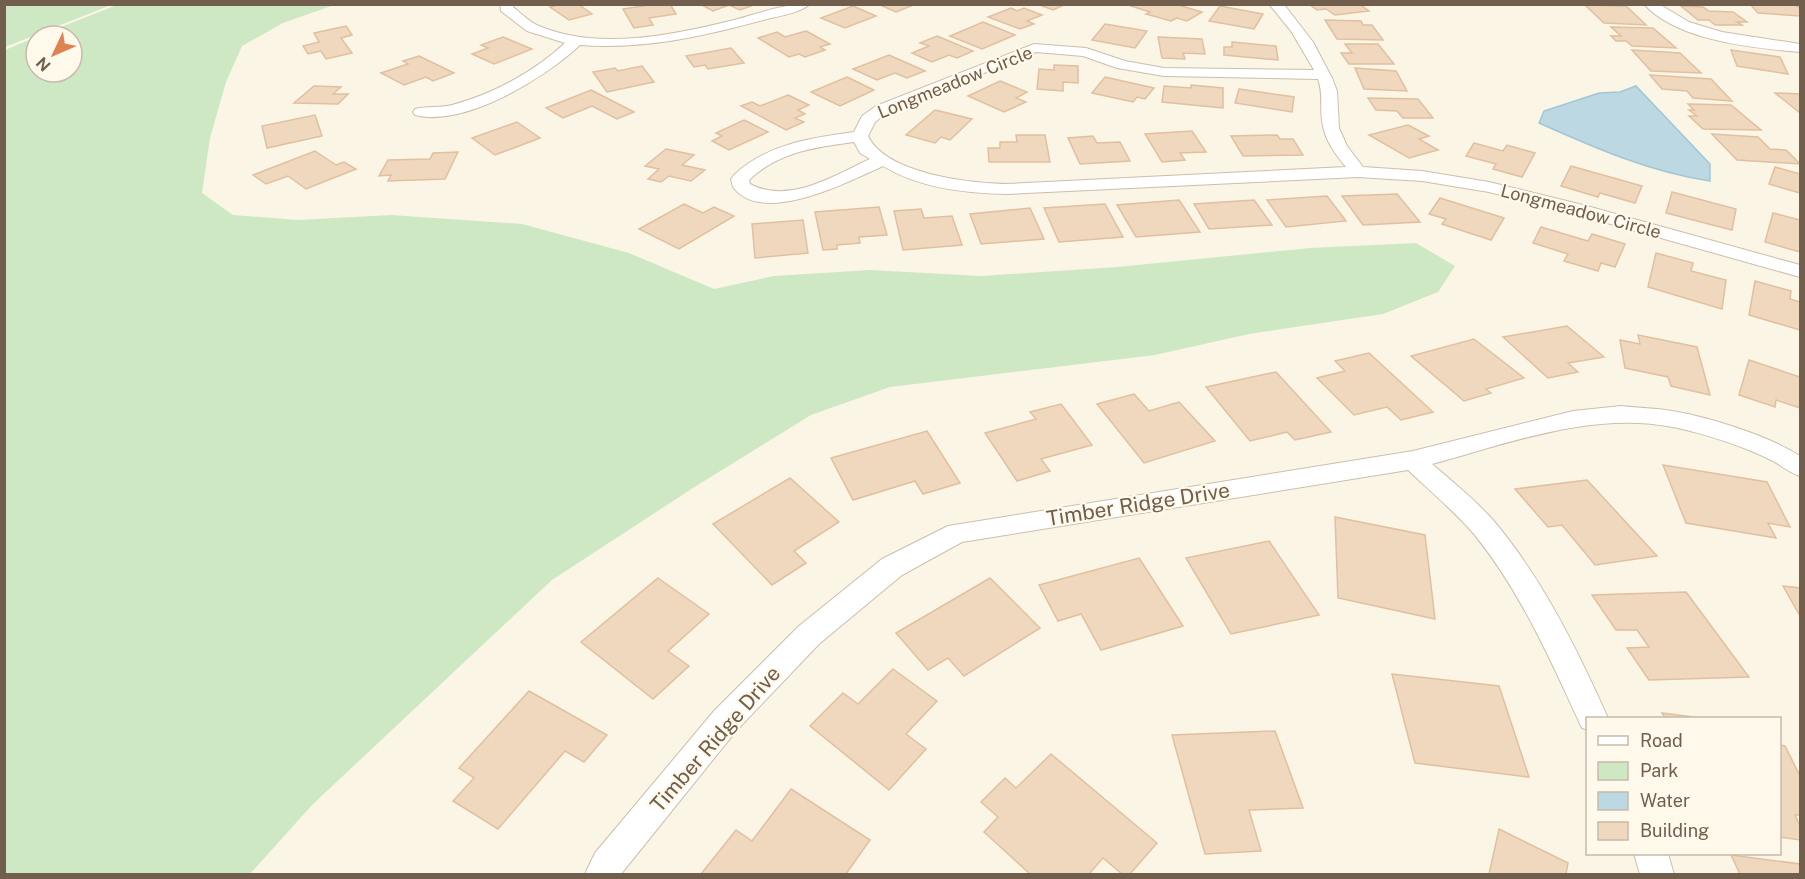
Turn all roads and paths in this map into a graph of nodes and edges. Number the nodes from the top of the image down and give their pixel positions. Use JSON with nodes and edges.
{"nodes":[{"id":1,"x":507,"y":4,"type":"edge"},
{"id":2,"x":804,"y":4,"type":"edge"},
{"id":3,"x":1275,"y":4,"type":"edge"},
{"id":4,"x":1650,"y":4,"type":"edge"},
{"id":5,"x":576,"y":41,"type":"junction"},
{"id":6,"x":1800,"y":48,"type":"edge"},
{"id":7,"x":1323,"y":75,"type":"junction"},
{"id":8,"x":421,"y":112,"type":"dead end"},
{"id":9,"x":860,"y":136,"type":"junction"},
{"id":10,"x":882,"y":160,"type":"junction"},
{"id":11,"x":1358,"y":172,"type":"junction"},
{"id":12,"x":1800,"y":271,"type":"edge"},
{"id":13,"x":1413,"y":460,"type":"junction"},
{"id":14,"x":1800,"y":467,"type":"edge"},
{"id":15,"x":1593,"y":717,"type":"edge"},
{"id":16,"x":1651,"y":855,"type":"edge"},
{"id":17,"x":602,"y":874,"type":"edge"},
{"id":18,"x":1657,"y":874,"type":"edge"}],
"edges":[{"from":1,"to":5,"type":"street"},
{"from":2,"to":5,"type":"street"},
{"from":3,"to":7,"type":"street"},
{"from":4,"to":6,"type":"street"},
{"from":5,"to":8,"type":"street"},
{"from":7,"to":9,"type":"street","name":"Longmeadow Circle"},
{"from":7,"to":11,"type":"street"},
{"from":9,"to":10,"type":"street","name":"Longmeadow Circle"},
{"from":9,"to":10,"type":"street"},
{"from":10,"to":11,"type":"street","name":"Longmeadow Circle"},
{"from":11,"to":12,"type":"street","name":"Longmeadow Circle"},
{"from":13,"to":14,"type":"street","name":"Timber Ridge Drive"},
{"from":13,"to":15,"type":"street"},
{"from":13,"to":17,"type":"street","name":"Timber Ridge Drive"},
{"from":16,"to":18,"type":"street"}]}
